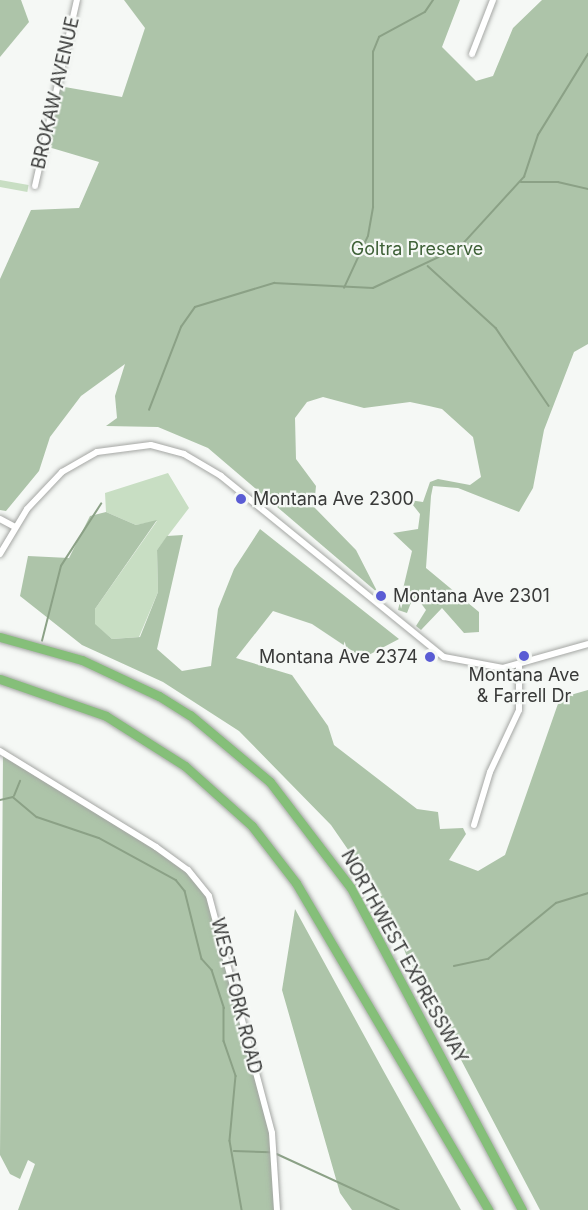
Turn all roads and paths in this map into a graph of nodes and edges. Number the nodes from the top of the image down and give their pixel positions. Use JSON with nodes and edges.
{"nodes":[{"id":1,"x":77,"y":0,"type":"edge"},
{"id":2,"x":493,"y":0,"type":"edge"},
{"id":3,"x":472,"y":54,"type":"dead end"},
{"id":4,"x":35,"y":186,"type":"dead end"},
{"id":5,"x":0,"y":519,"type":"edge"},
{"id":6,"x":15,"y":527,"type":"junction"},
{"id":7,"x":0,"y":554,"type":"edge"},
{"id":8,"x":0,"y":637,"type":"edge"},
{"id":9,"x":588,"y":644,"type":"edge"},
{"id":10,"x":519,"y":666,"type":"junction"},
{"id":11,"x":0,"y":679,"type":"edge"},
{"id":12,"x":1,"y":754,"type":"edge"},
{"id":13,"x":474,"y":825,"type":"dead end"},
{"id":14,"x":277,"y":1210,"type":"edge"},
{"id":15,"x":489,"y":1210,"type":"edge"},
{"id":16,"x":522,"y":1210,"type":"edge"}],
"edges":[{"from":1,"to":4,"type":"street","name":"BROKAW AVENUE"},
{"from":2,"to":3,"type":"street"},
{"from":5,"to":6,"type":"street"},
{"from":6,"to":7,"type":"street"},
{"from":6,"to":10,"type":"street"},
{"from":8,"to":16,"type":"highway","name":"NORTHWEST EXPRESSWAY"},
{"from":9,"to":10,"type":"street"},
{"from":10,"to":13,"type":"street"},
{"from":11,"to":15,"type":"highway"},
{"from":12,"to":14,"type":"street","name":"WEST FORK ROAD"}]}
